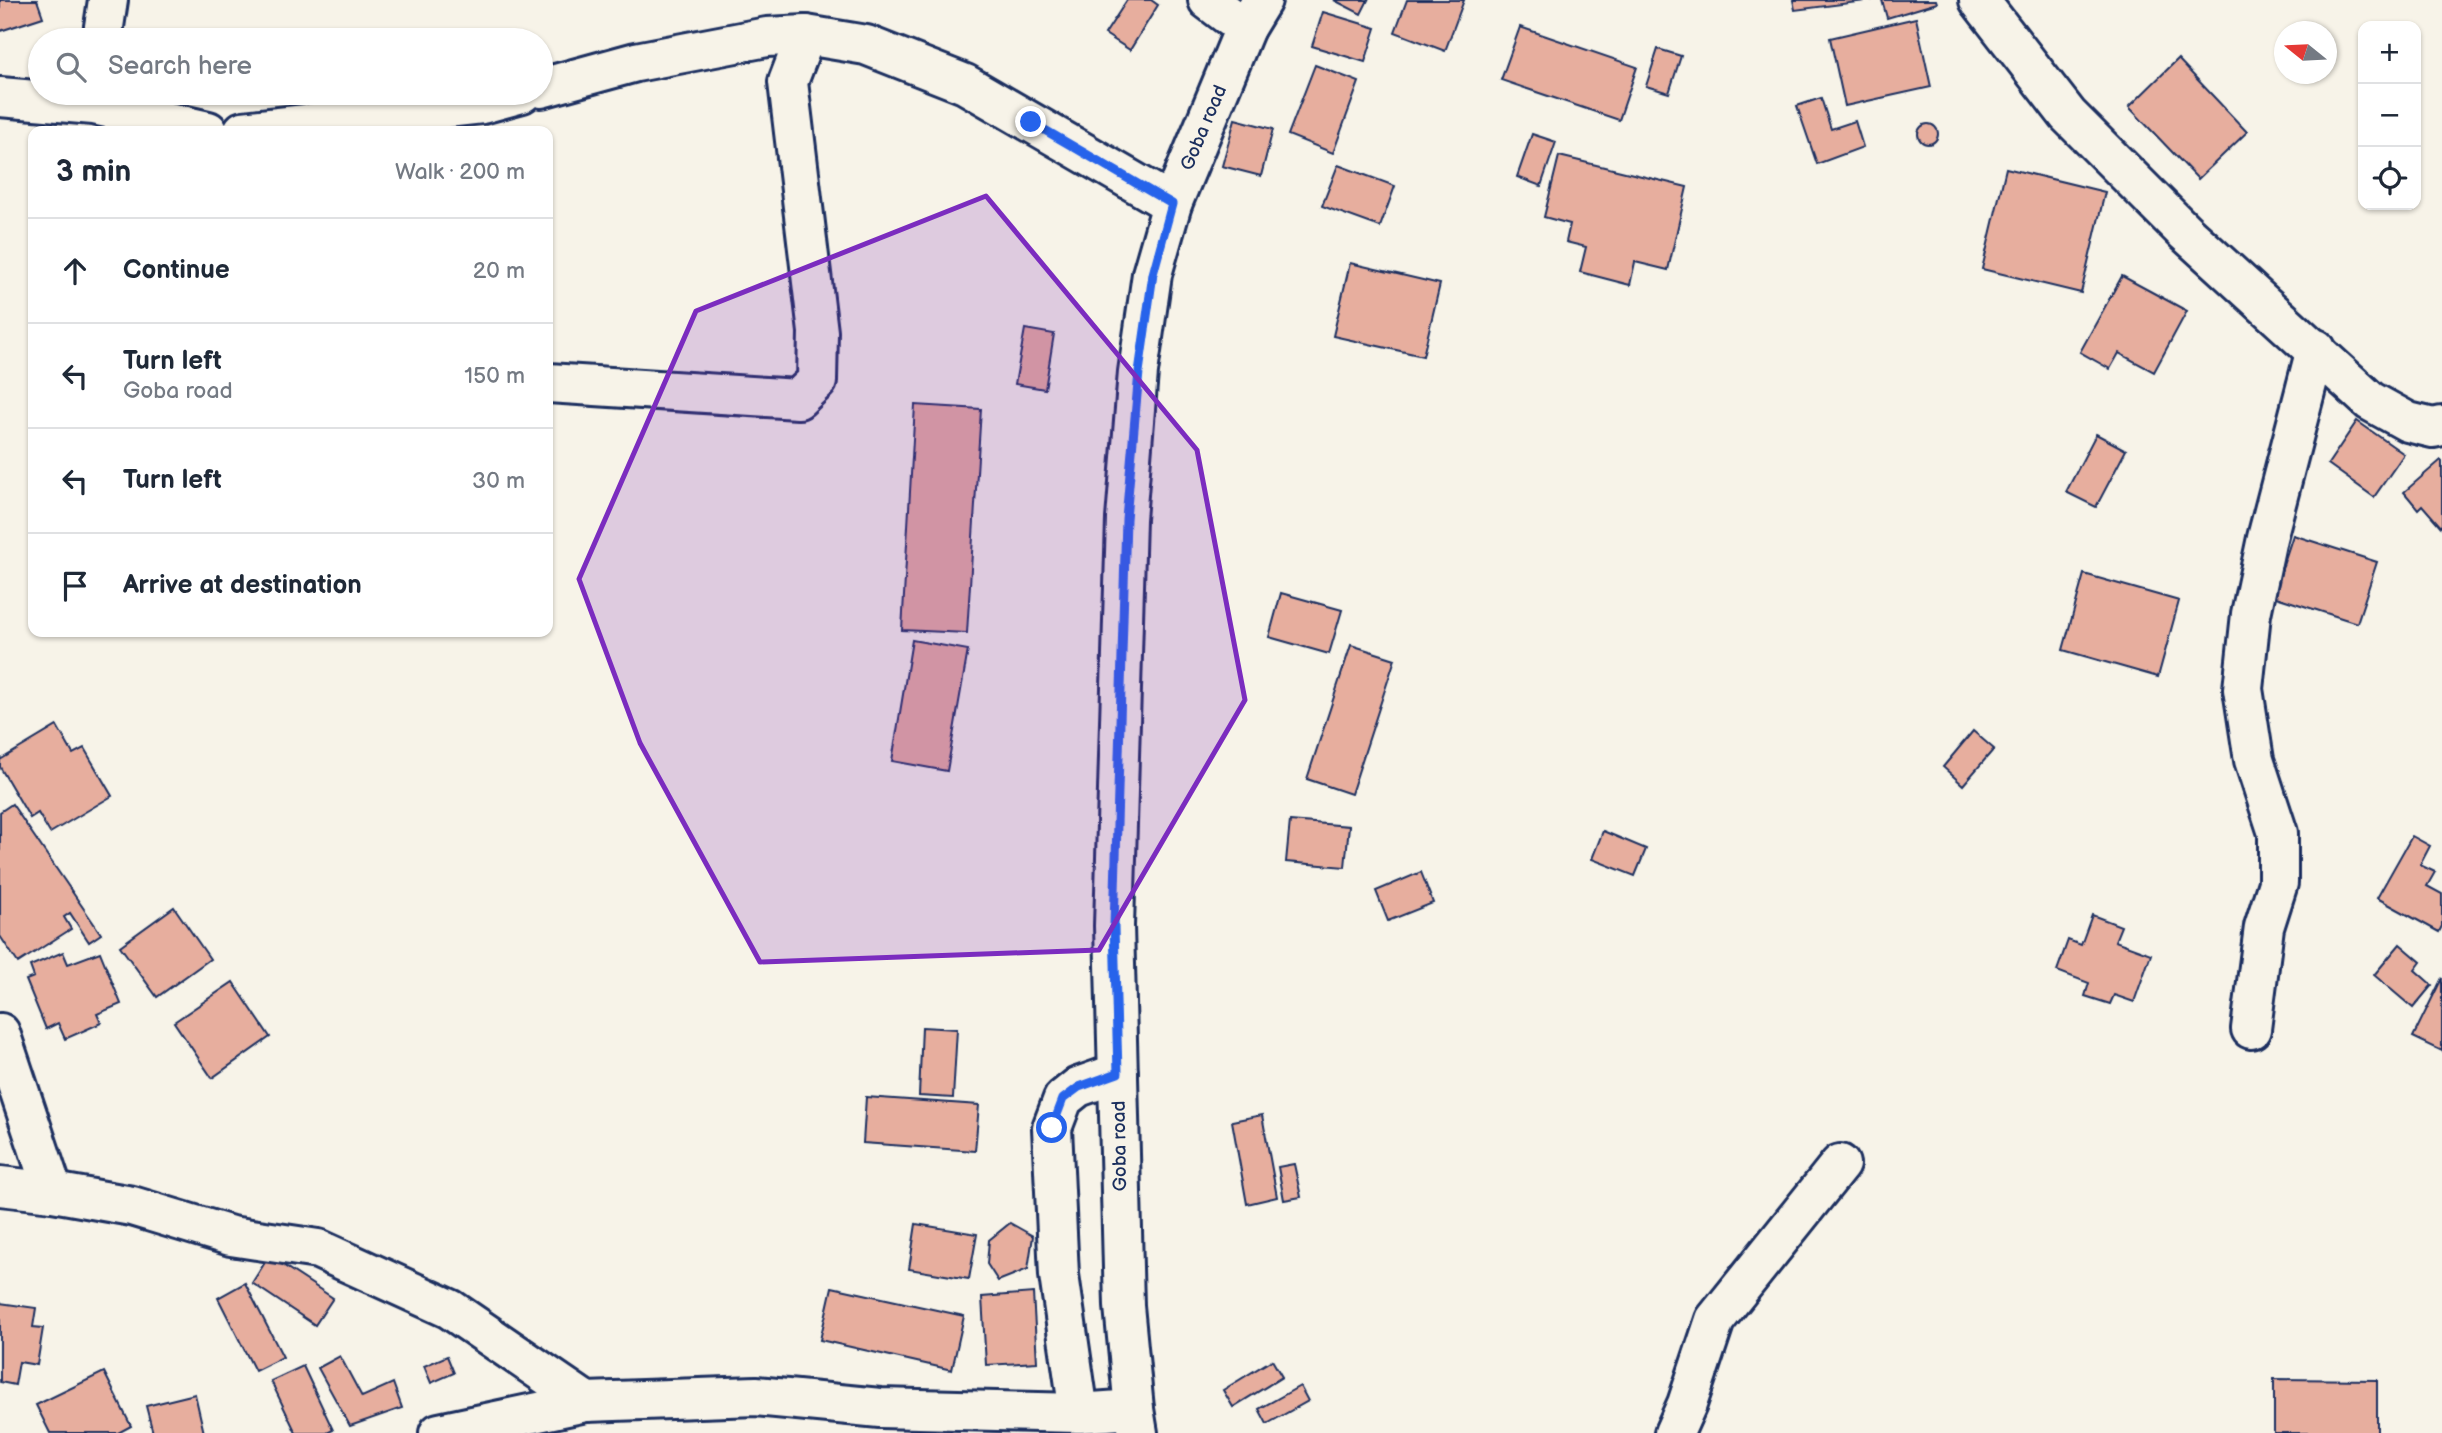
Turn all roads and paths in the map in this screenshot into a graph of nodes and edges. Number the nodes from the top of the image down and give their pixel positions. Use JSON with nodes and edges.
{"nodes":[{"id":1,"x":107,"y":0,"type":"edge"},
{"id":2,"x":1208,"y":0,"type":"edge"},
{"id":3,"x":1979,"y":0,"type":"edge"},
{"id":4,"x":1254,"y":14,"type":"edge"},
{"id":5,"x":104,"y":28,"type":"edge"},
{"id":6,"x":806,"y":35,"type":"junction"},
{"id":7,"x":553,"y":85,"type":"edge"},
{"id":8,"x":0,"y":97,"type":"edge"},
{"id":9,"x":28,"y":98,"type":"edge"},
{"id":10,"x":116,"y":105,"type":"edge"},
{"id":11,"x":473,"y":105,"type":"edge"},
{"id":12,"x":190,"y":126,"type":"edge"},
{"id":13,"x":287,"y":126,"type":"edge"},
{"id":14,"x":1172,"y":204,"type":"junction"},
{"id":15,"x":2316,"y":349,"type":"junction"},
{"id":16,"x":553,"y":383,"type":"edge"},
{"id":17,"x":2442,"y":426,"type":"edge"},
{"id":18,"x":2250,"y":1029,"type":"dead end"},
{"id":19,"x":0,"y":1033,"type":"edge"},
{"id":20,"x":1118,"y":1073,"type":"junction"},
{"id":21,"x":1840,"y":1164,"type":"dead end"},
{"id":22,"x":0,"y":1186,"type":"edge"},
{"id":23,"x":53,"y":1192,"type":"junction"},
{"id":24,"x":586,"y":1402,"type":"junction"},
{"id":25,"x":1079,"y":1413,"type":"junction"},
{"id":26,"x":1136,"y":1421,"type":"edge"},
{"id":27,"x":439,"y":1433,"type":"edge"},
{"id":28,"x":1674,"y":1433,"type":"edge"}],
"edges":[{"from":1,"to":5,"type":"street"},
{"from":2,"to":4,"type":"street"},
{"from":3,"to":15,"type":"street"},
{"from":4,"to":14,"type":"street","name":"Goba road"},
{"from":6,"to":7,"type":"street"},
{"from":6,"to":14,"type":"street"},
{"from":6,"to":16,"type":"street"},
{"from":8,"to":9,"type":"street"},
{"from":10,"to":12,"type":"street"},
{"from":11,"to":13,"type":"street"},
{"from":14,"to":20,"type":"street","name":"Goba road"},
{"from":15,"to":17,"type":"street"},
{"from":15,"to":18,"type":"street"},
{"from":19,"to":23,"type":"street"},
{"from":20,"to":25,"type":"street"},
{"from":20,"to":26,"type":"street","name":"Goba road"},
{"from":21,"to":28,"type":"street"},
{"from":22,"to":23,"type":"street"},
{"from":23,"to":24,"type":"street"},
{"from":24,"to":25,"type":"street"},
{"from":24,"to":27,"type":"street"},
{"from":25,"to":26,"type":"street"}]}
